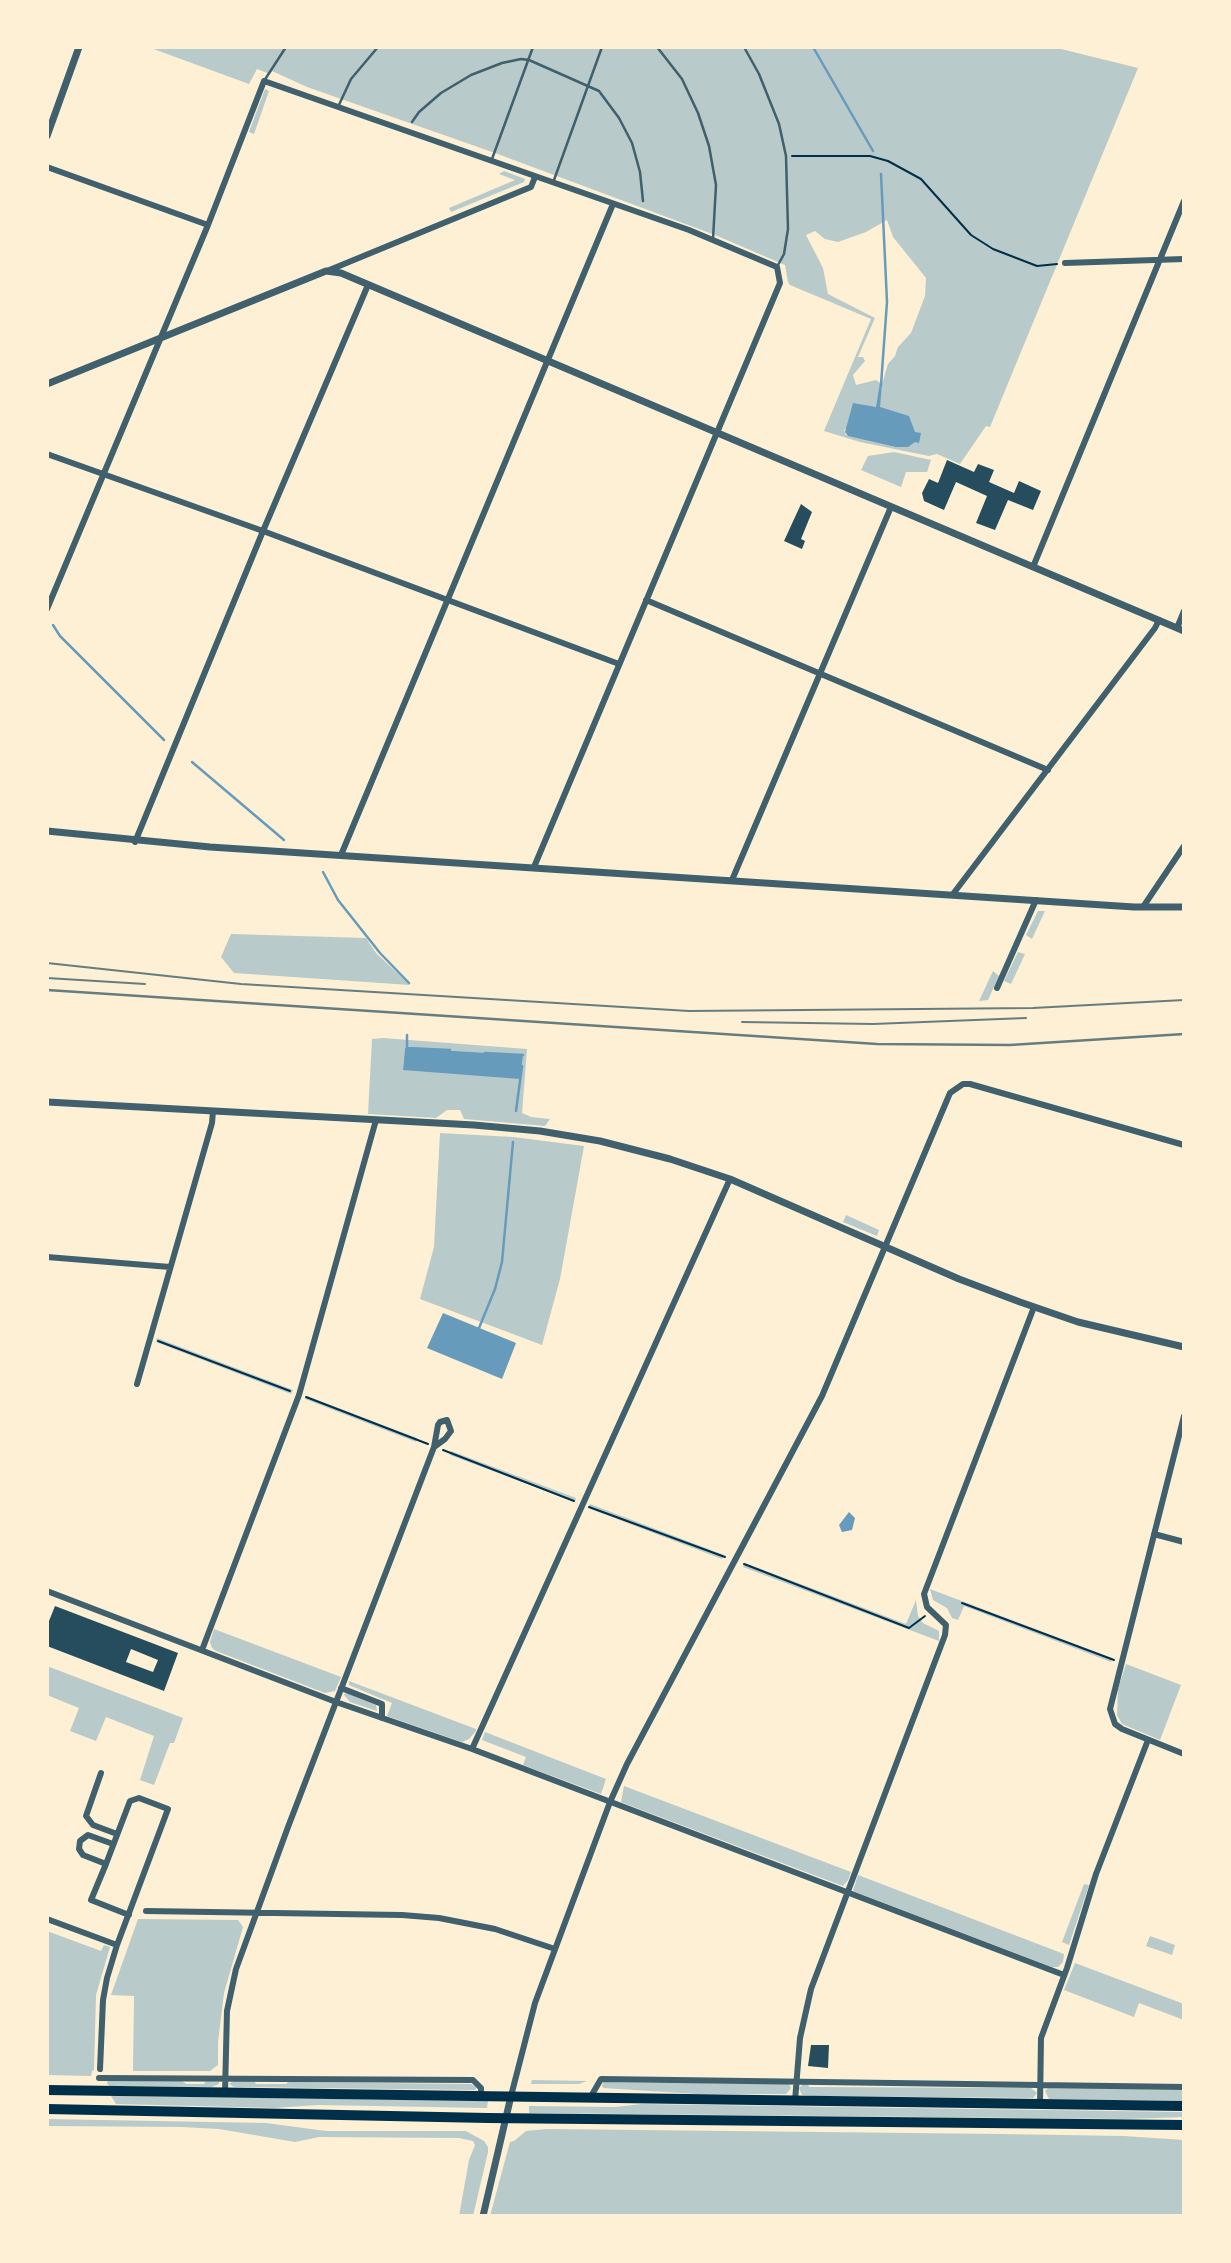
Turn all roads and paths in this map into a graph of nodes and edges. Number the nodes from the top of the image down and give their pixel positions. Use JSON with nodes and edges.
{"nodes":[{"id":1,"x":79,"y":47,"type":"edge"},
{"id":2,"x":286,"y":47,"type":"edge"},
{"id":3,"x":378,"y":47,"type":"edge"},
{"id":4,"x":533,"y":47,"type":"edge"},
{"id":5,"x":602,"y":47,"type":"edge"},
{"id":6,"x":657,"y":47,"type":"edge"},
{"id":7,"x":744,"y":47,"type":"edge"},
{"id":8,"x":529,"y":60,"type":"junction"},
{"id":9,"x":264,"y":81,"type":"junction"},
{"id":10,"x":589,"y":85,"type":"junction"},
{"id":11,"x":338,"y":107,"type":"junction"},
{"id":12,"x":412,"y":122,"type":"dead end"},
{"id":13,"x":47,"y":136,"type":"edge"},
{"id":14,"x":786,"y":156,"type":"junction"},
{"id":15,"x":491,"y":162,"type":"junction"},
{"id":16,"x":47,"y":167,"type":"edge"},
{"id":17,"x":535,"y":177,"type":"junction"},
{"id":18,"x":553,"y":183,"type":"junction"},
{"id":19,"x":643,"y":201,"type":"dead end"},
{"id":20,"x":1184,"y":201,"type":"edge"},
{"id":21,"x":612,"y":204,"type":"junction"},
{"id":22,"x":208,"y":225,"type":"junction"},
{"id":23,"x":713,"y":240,"type":"junction"},
{"id":24,"x":1184,"y":259,"type":"edge"},
{"id":25,"x":1160,"y":260,"type":"junction"},
{"id":26,"x":1065,"y":263,"type":"joint"},
{"id":27,"x":777,"y":267,"type":"junction"},
{"id":28,"x":326,"y":271,"type":"junction"},
{"id":29,"x":368,"y":285,"type":"junction"},
{"id":30,"x":162,"y":337,"type":"junction"},
{"id":31,"x":547,"y":361,"type":"junction"},
{"id":32,"x":47,"y":384,"type":"edge"},
{"id":33,"x":716,"y":431,"type":"junction"},
{"id":34,"x":47,"y":454,"type":"edge"},
{"id":35,"x":103,"y":474,"type":"junction"},
{"id":36,"x":891,"y":506,"type":"junction"},
{"id":37,"x":263,"y":531,"type":"junction"},
{"id":38,"x":1033,"y":567,"type":"junction"},
{"id":39,"x":446,"y":600,"type":"junction"},
{"id":40,"x":646,"y":600,"type":"junction"},
{"id":41,"x":47,"y":609,"type":"edge"},
{"id":42,"x":1184,"y":611,"type":"edge"},
{"id":43,"x":1159,"y":620,"type":"junction"},
{"id":44,"x":1180,"y":629,"type":"edge"},
{"id":45,"x":619,"y":664,"type":"junction"},
{"id":46,"x":820,"y":673,"type":"junction"},
{"id":47,"x":1048,"y":770,"type":"junction"},
{"id":48,"x":47,"y":831,"type":"edge"},
{"id":49,"x":135,"y":842,"type":"junction"},
{"id":50,"x":1184,"y":846,"type":"edge"},
{"id":51,"x":341,"y":855,"type":"junction"},
{"id":52,"x":534,"y":867,"type":"junction"},
{"id":53,"x":732,"y":880,"type":"junction"},
{"id":54,"x":953,"y":894,"type":"junction"},
{"id":55,"x":1036,"y":900,"type":"junction"},
{"id":56,"x":1143,"y":907,"type":"junction"},
{"id":57,"x":1184,"y":907,"type":"edge"},
{"id":58,"x":997,"y":988,"type":"dead end"},
{"id":59,"x":47,"y":1102,"type":"edge"},
{"id":60,"x":213,"y":1111,"type":"junction"},
{"id":61,"x":376,"y":1120,"type":"junction"},
{"id":62,"x":1184,"y":1146,"type":"edge"},
{"id":63,"x":730,"y":1179,"type":"junction"},
{"id":64,"x":885,"y":1247,"type":"junction"},
{"id":65,"x":47,"y":1257,"type":"edge"},
{"id":66,"x":170,"y":1267,"type":"junction"},
{"id":67,"x":1034,"y":1307,"type":"junction"},
{"id":68,"x":150,"y":1338,"type":"junction"},
{"id":69,"x":1184,"y":1347,"type":"edge"},
{"id":70,"x":137,"y":1384,"type":"dead end"},
{"id":71,"x":299,"y":1395,"type":"junction"},
{"id":72,"x":1184,"y":1416,"type":"edge"},
{"id":73,"x":434,"y":1447,"type":"junction"},
{"id":74,"x":583,"y":1505,"type":"junction"},
{"id":75,"x":1154,"y":1534,"type":"junction"},
{"id":76,"x":1184,"y":1542,"type":"edge"},
{"id":77,"x":735,"y":1561,"type":"junction"},
{"id":78,"x":47,"y":1591,"type":"edge"},
{"id":79,"x":962,"y":1603,"type":"dead end"},
{"id":80,"x":932,"y":1613,"type":"junction"},
{"id":81,"x":202,"y":1650,"type":"junction"},
{"id":82,"x":1121,"y":1663,"type":"junction"},
{"id":83,"x":341,"y":1688,"type":"junction"},
{"id":84,"x":336,"y":1702,"type":"junction"},
{"id":85,"x":382,"y":1718,"type":"junction"},
{"id":86,"x":1148,"y":1740,"type":"junction"},
{"id":87,"x":472,"y":1749,"type":"junction"},
{"id":88,"x":1184,"y":1754,"type":"edge"},
{"id":89,"x":101,"y":1773,"type":"dead end"},
{"id":90,"x":610,"y":1802,"type":"junction"},
{"id":91,"x":117,"y":1834,"type":"junction"},
{"id":92,"x":113,"y":1844,"type":"junction"},
{"id":93,"x":106,"y":1864,"type":"junction"},
{"id":94,"x":847,"y":1893,"type":"junction"},
{"id":95,"x":146,"y":1911,"type":"dead end"},
{"id":96,"x":255,"y":1914,"type":"junction"},
{"id":97,"x":129,"y":1915,"type":"junction"},
{"id":98,"x":47,"y":1919,"type":"edge"},
{"id":99,"x":117,"y":1944,"type":"junction"},
{"id":100,"x":555,"y":1948,"type":"junction"},
{"id":101,"x":1064,"y":1975,"type":"junction"},
{"id":102,"x":100,"y":2069,"type":"dead end"},
{"id":103,"x":99,"y":2078,"type":"dead end"},
{"id":104,"x":225,"y":2079,"type":"junction"},
{"id":105,"x":796,"y":2081,"type":"junction"},
{"id":106,"x":1040,"y":2085,"type":"junction"},
{"id":107,"x":1184,"y":2087,"type":"edge"},
{"id":108,"x":47,"y":2090,"type":"edge"},
{"id":109,"x":225,"y":2092,"type":"junction"},
{"id":110,"x":481,"y":2096,"type":"junction"},
{"id":111,"x":511,"y":2096,"type":"junction"},
{"id":112,"x":590,"y":2098,"type":"junction"},
{"id":113,"x":795,"y":2101,"type":"junction"},
{"id":114,"x":1040,"y":2105,"type":"junction"},
{"id":115,"x":1184,"y":2106,"type":"edge"},
{"id":116,"x":47,"y":2109,"type":"edge"},
{"id":117,"x":507,"y":2118,"type":"junction"},
{"id":118,"x":1184,"y":2125,"type":"edge"},
{"id":119,"x":483,"y":2216,"type":"edge"}],
"edges":[{"from":1,"to":13,"type":"street"},
{"from":2,"to":9,"type":"lane"},
{"from":3,"to":11,"type":"lane"},
{"from":4,"to":8,"type":"lane"},
{"from":5,"to":10,"type":"lane"},
{"from":6,"to":23,"type":"lane"},
{"from":7,"to":14,"type":"lane"},
{"from":8,"to":10,"type":"lane"},
{"from":8,"to":12,"type":"lane"},
{"from":8,"to":15,"type":"lane"},
{"from":9,"to":11,"type":"street"},
{"from":9,"to":22,"type":"street"},
{"from":10,"to":18,"type":"lane"},
{"from":10,"to":19,"type":"lane"},
{"from":11,"to":15,"type":"street"},
{"from":14,"to":26,"type":"path"},
{"from":14,"to":27,"type":"lane"},
{"from":15,"to":17,"type":"street"},
{"from":16,"to":22,"type":"street"},
{"from":17,"to":18,"type":"street"},
{"from":17,"to":28,"type":"street"},
{"from":18,"to":21,"type":"street"},
{"from":20,"to":25,"type":"street"},
{"from":21,"to":23,"type":"street"},
{"from":21,"to":31,"type":"street"},
{"from":22,"to":30,"type":"street"},
{"from":23,"to":27,"type":"street"},
{"from":24,"to":25,"type":"street"},
{"from":25,"to":26,"type":"street"},
{"from":25,"to":38,"type":"street"},
{"from":27,"to":33,"type":"street"},
{"from":28,"to":29,"type":"street"},
{"from":28,"to":30,"type":"street"},
{"from":29,"to":31,"type":"street"},
{"from":29,"to":37,"type":"street"},
{"from":30,"to":32,"type":"street"},
{"from":30,"to":35,"type":"street"},
{"from":31,"to":33,"type":"street"},
{"from":31,"to":39,"type":"street"},
{"from":33,"to":36,"type":"street"},
{"from":33,"to":40,"type":"street"},
{"from":34,"to":35,"type":"street"},
{"from":35,"to":37,"type":"street"},
{"from":35,"to":41,"type":"street"},
{"from":36,"to":38,"type":"street"},
{"from":36,"to":46,"type":"street"},
{"from":37,"to":39,"type":"street"},
{"from":37,"to":49,"type":"street"},
{"from":38,"to":43,"type":"street"},
{"from":39,"to":45,"type":"street"},
{"from":39,"to":51,"type":"street"},
{"from":40,"to":45,"type":"street"},
{"from":40,"to":46,"type":"street"},
{"from":42,"to":44,"type":"street"},
{"from":43,"to":44,"type":"street"},
{"from":43,"to":47,"type":"street"},
{"from":45,"to":52,"type":"street"},
{"from":46,"to":47,"type":"street"},
{"from":46,"to":53,"type":"street"},
{"from":47,"to":54,"type":"street"},
{"from":48,"to":49,"type":"street"},
{"from":49,"to":51,"type":"street"},
{"from":50,"to":56,"type":"street"},
{"from":51,"to":52,"type":"street"},
{"from":52,"to":53,"type":"street"},
{"from":53,"to":54,"type":"street"},
{"from":54,"to":55,"type":"street"},
{"from":55,"to":56,"type":"street"},
{"from":55,"to":58,"type":"street"},
{"from":56,"to":57,"type":"street"},
{"from":59,"to":60,"type":"street"},
{"from":60,"to":61,"type":"street"},
{"from":60,"to":66,"type":"street"},
{"from":61,"to":63,"type":"street"},
{"from":61,"to":71,"type":"street"},
{"from":62,"to":64,"type":"street"},
{"from":63,"to":64,"type":"street"},
{"from":63,"to":74,"type":"street"},
{"from":64,"to":67,"type":"street"},
{"from":64,"to":77,"type":"street"},
{"from":65,"to":66,"type":"street"},
{"from":66,"to":68,"type":"street"},
{"from":67,"to":69,"type":"street"},
{"from":67,"to":80,"type":"street"},
{"from":68,"to":70,"type":"street"},
{"from":68,"to":71,"type":"path"},
{"from":71,"to":73,"type":"path"},
{"from":71,"to":81,"type":"street"},
{"from":72,"to":75,"type":"street"},
{"from":73,"to":74,"type":"path"},
{"from":73,"to":83,"type":"street"},
{"from":74,"to":77,"type":"path"},
{"from":74,"to":87,"type":"street"},
{"from":75,"to":76,"type":"street"},
{"from":75,"to":82,"type":"street"},
{"from":77,"to":80,"type":"path"},
{"from":77,"to":90,"type":"street"},
{"from":78,"to":81,"type":"street"},
{"from":79,"to":82,"type":"path"},
{"from":80,"to":94,"type":"street"},
{"from":81,"to":84,"type":"street"},
{"from":82,"to":86,"type":"street"},
{"from":83,"to":84,"type":"street"},
{"from":83,"to":85,"type":"street"},
{"from":84,"to":85,"type":"street"},
{"from":84,"to":96,"type":"street"},
{"from":85,"to":87,"type":"street"},
{"from":86,"to":88,"type":"street"},
{"from":86,"to":101,"type":"street"},
{"from":87,"to":90,"type":"street"},
{"from":89,"to":91,"type":"street"},
{"from":90,"to":94,"type":"street"},
{"from":90,"to":100,"type":"street"},
{"from":91,"to":92,"type":"street"},
{"from":91,"to":97,"type":"street"},
{"from":92,"to":93,"type":"street"},
{"from":92,"to":93,"type":"street"},
{"from":93,"to":97,"type":"street"},
{"from":94,"to":101,"type":"street"},
{"from":94,"to":105,"type":"street"},
{"from":95,"to":96,"type":"street"},
{"from":96,"to":100,"type":"street"},
{"from":96,"to":104,"type":"street"},
{"from":97,"to":99,"type":"street"},
{"from":98,"to":99,"type":"street"},
{"from":99,"to":102,"type":"street"},
{"from":100,"to":111,"type":"street"},
{"from":101,"to":106,"type":"street"},
{"from":103,"to":104,"type":"street"},
{"from":104,"to":109,"type":"street"},
{"from":104,"to":110,"type":"street"},
{"from":105,"to":106,"type":"street"},
{"from":105,"to":112,"type":"street"},
{"from":105,"to":113,"type":"street"},
{"from":106,"to":107,"type":"street"},
{"from":106,"to":114,"type":"street"},
{"from":108,"to":109,"type":"main road"},
{"from":109,"to":110,"type":"main road"},
{"from":110,"to":111,"type":"main road"},
{"from":111,"to":112,"type":"main road"},
{"from":111,"to":117,"type":"street"},
{"from":112,"to":113,"type":"main road"},
{"from":113,"to":114,"type":"main road"},
{"from":114,"to":115,"type":"main road"},
{"from":116,"to":117,"type":"main road"},
{"from":117,"to":118,"type":"main road"},
{"from":117,"to":119,"type":"street"}]}
